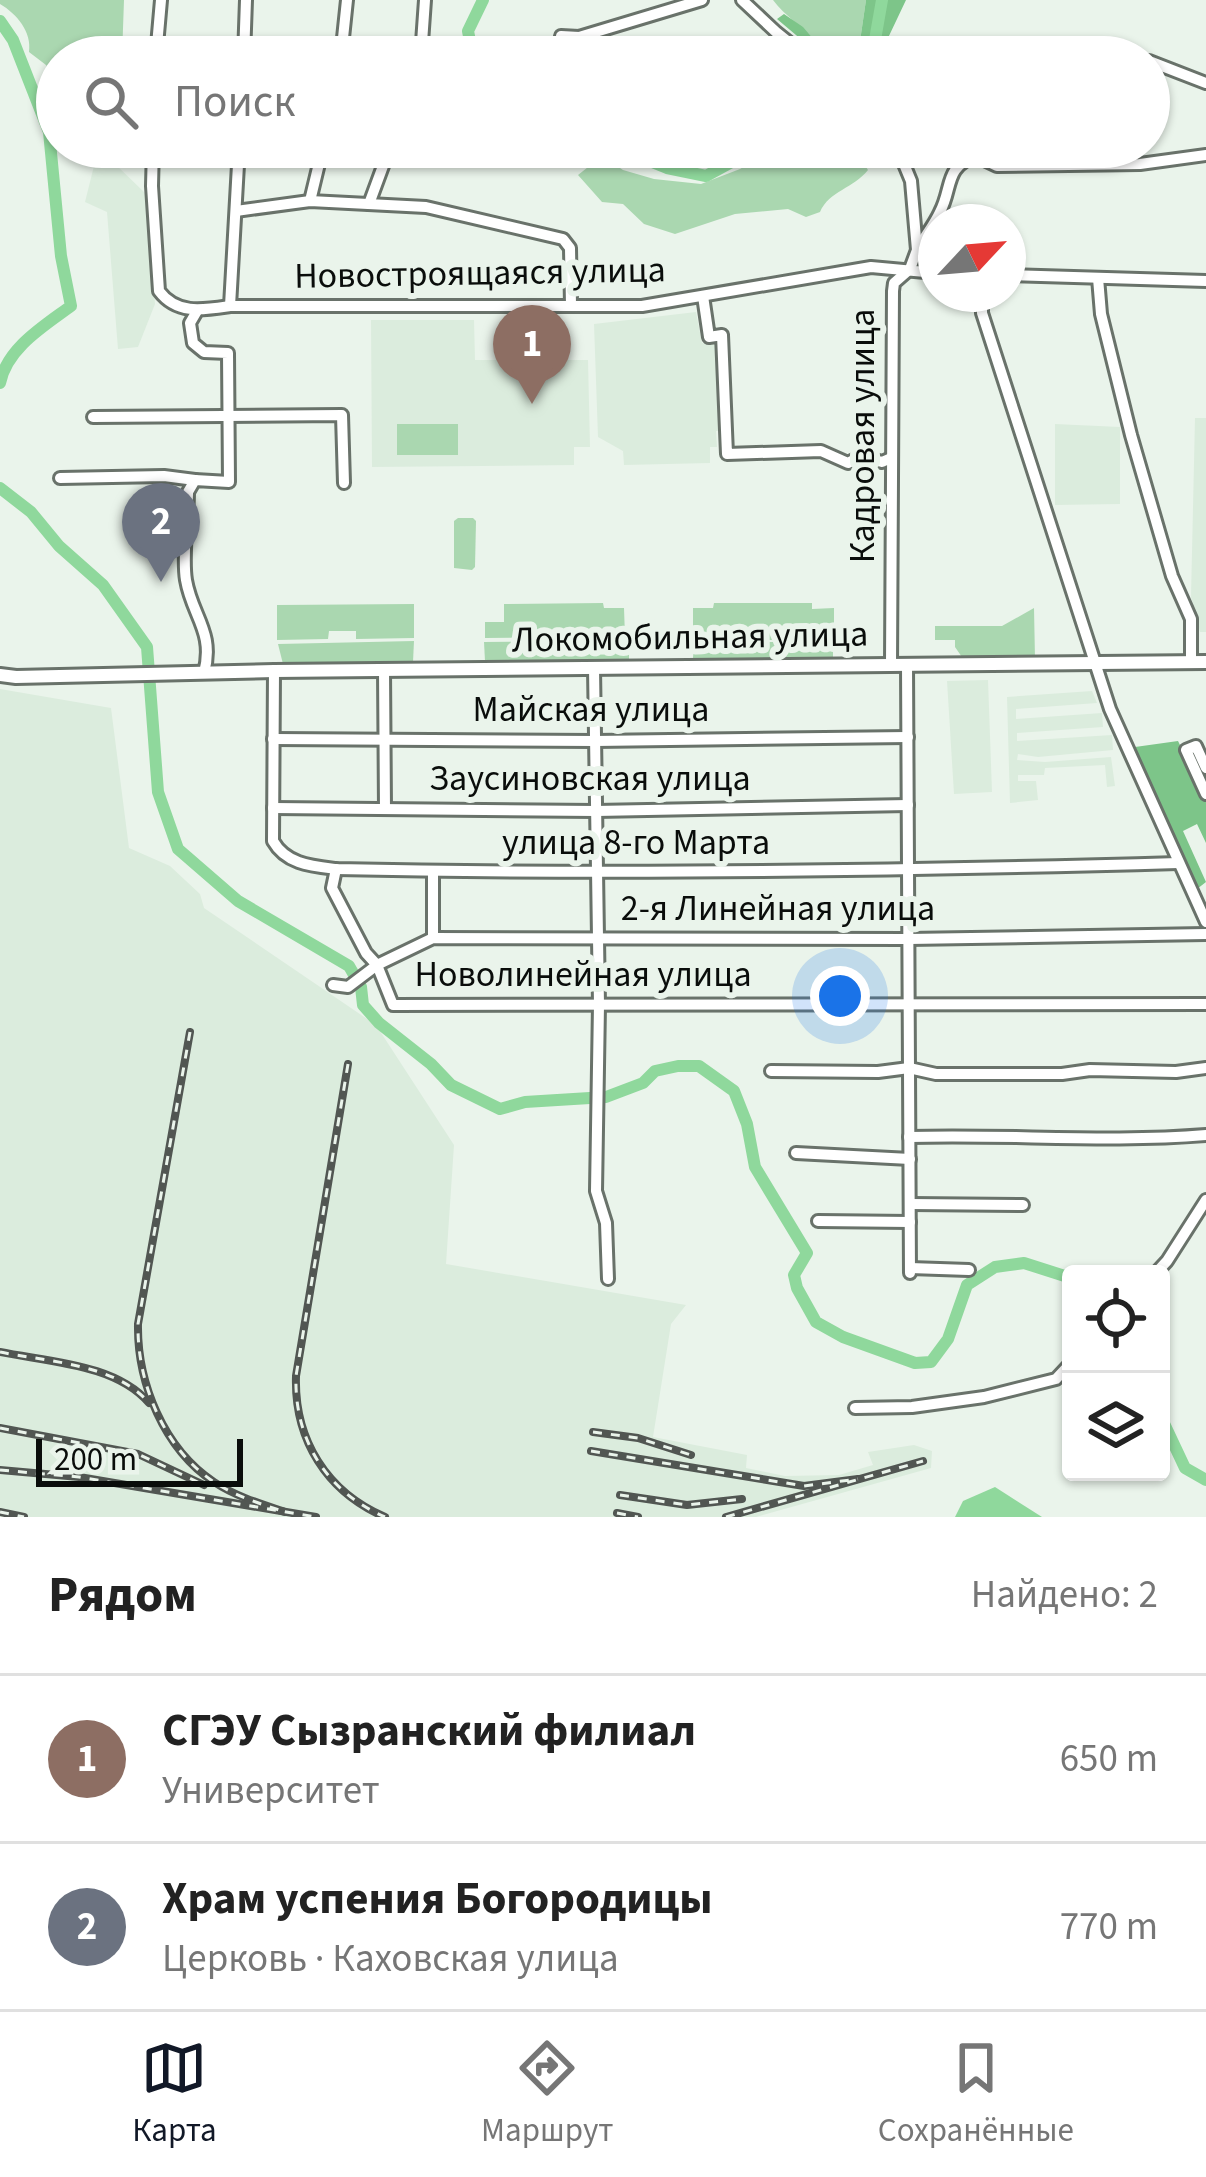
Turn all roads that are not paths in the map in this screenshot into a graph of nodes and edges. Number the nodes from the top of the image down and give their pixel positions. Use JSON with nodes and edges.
{"nodes":[{"id":1,"x":161,"y":0,"type":"edge"},
{"id":2,"x":246,"y":0,"type":"edge"},
{"id":3,"x":347,"y":0,"type":"edge"},
{"id":4,"x":425,"y":0,"type":"edge"},
{"id":5,"x":702,"y":0,"type":"edge"},
{"id":6,"x":742,"y":0,"type":"edge"},
{"id":7,"x":158,"y":36,"type":"edge"},
{"id":8,"x":245,"y":36,"type":"edge"},
{"id":9,"x":343,"y":36,"type":"edge"},
{"id":10,"x":422,"y":36,"type":"edge"},
{"id":11,"x":582,"y":36,"type":"edge"},
{"id":12,"x":783,"y":36,"type":"edge"},
{"id":13,"x":1170,"y":69,"type":"edge"},
{"id":14,"x":1206,"y":83,"type":"edge"},
{"id":15,"x":1206,"y":155,"type":"edge"},
{"id":16,"x":1170,"y":160,"type":"edge"},
{"id":17,"x":152,"y":168,"type":"edge"},
{"id":18,"x":238,"y":168,"type":"edge"},
{"id":19,"x":318,"y":168,"type":"edge"},
{"id":20,"x":382,"y":168,"type":"edge"},
{"id":21,"x":906,"y":168,"type":"edge"},
{"id":22,"x":956,"y":168,"type":"edge"},
{"id":23,"x":310,"y":200,"type":"junction"},
{"id":24,"x":369,"y":204,"type":"junction"},
{"id":25,"x":236,"y":212,"type":"junction"},
{"id":26,"x":916,"y":250,"type":"junction"},
{"id":27,"x":910,"y":268,"type":"junction"},
{"id":28,"x":918,"y":270,"type":"edge"},
{"id":29,"x":1026,"y":276,"type":"edge"},
{"id":30,"x":1098,"y":278,"type":"junction"},
{"id":31,"x":1206,"y":280,"type":"edge"},
{"id":32,"x":703,"y":296,"type":"junction"},
{"id":33,"x":571,"y":305,"type":"junction"},
{"id":34,"x":230,"y":307,"type":"junction"},
{"id":35,"x":196,"y":311,"type":"junction"},
{"id":36,"x":982,"y":312,"type":"edge"},
{"id":37,"x":228,"y":416,"type":"junction"},
{"id":38,"x":93,"y":417,"type":"dead end"},
{"id":39,"x":891,"y":458,"type":"junction"},
{"id":40,"x":60,"y":478,"type":"dead end"},
{"id":41,"x":195,"y":480,"type":"junction"},
{"id":42,"x":344,"y":483,"type":"dead end"},
{"id":43,"x":1094,"y":662,"type":"junction"},
{"id":44,"x":1198,"y":662,"type":"edge"},
{"id":45,"x":891,"y":664,"type":"junction"},
{"id":46,"x":908,"y":664,"type":"junction"},
{"id":47,"x":594,"y":668,"type":"junction"},
{"id":48,"x":384,"y":670,"type":"junction"},
{"id":49,"x":274,"y":671,"type":"junction"},
{"id":50,"x":204,"y":673,"type":"junction"},
{"id":51,"x":0,"y":675,"type":"edge"},
{"id":52,"x":908,"y":737,"type":"junction"},
{"id":53,"x":273,"y":739,"type":"junction"},
{"id":54,"x":385,"y":740,"type":"junction"},
{"id":55,"x":595,"y":741,"type":"junction"},
{"id":56,"x":1202,"y":768,"type":"edge"},
{"id":57,"x":1206,"y":794,"type":"edge"},
{"id":58,"x":908,"y":805,"type":"junction"},
{"id":59,"x":273,"y":808,"type":"junction"},
{"id":60,"x":385,"y":809,"type":"junction"},
{"id":61,"x":596,"y":811,"type":"junction"},
{"id":62,"x":1178,"y":863,"type":"junction"},
{"id":63,"x":336,"y":869,"type":"junction"},
{"id":64,"x":433,"y":871,"type":"junction"},
{"id":65,"x":909,"y":871,"type":"junction"},
{"id":66,"x":596,"y":873,"type":"junction"},
{"id":67,"x":1206,"y":922,"type":"edge"},
{"id":68,"x":1206,"y":934,"type":"edge"},
{"id":69,"x":433,"y":938,"type":"junction"},
{"id":70,"x":598,"y":938,"type":"junction"},
{"id":71,"x":909,"y":939,"type":"junction"},
{"id":72,"x":377,"y":965,"type":"junction"},
{"id":73,"x":333,"y":985,"type":"dead end"},
{"id":74,"x":909,"y":1003,"type":"junction"},
{"id":75,"x":1206,"y":1004,"type":"edge"},
{"id":76,"x":599,"y":1005,"type":"junction"},
{"id":77,"x":909,"y":1068,"type":"junction"},
{"id":78,"x":1206,"y":1068,"type":"edge"},
{"id":79,"x":772,"y":1071,"type":"dead end"},
{"id":80,"x":1206,"y":1135,"type":"edge"},
{"id":81,"x":910,"y":1137,"type":"junction"},
{"id":82,"x":796,"y":1153,"type":"dead end"},
{"id":83,"x":910,"y":1159,"type":"junction"},
{"id":84,"x":1206,"y":1200,"type":"edge"},
{"id":85,"x":910,"y":1204,"type":"junction"},
{"id":86,"x":1023,"y":1205,"type":"dead end"},
{"id":87,"x":818,"y":1221,"type":"dead end"},
{"id":88,"x":910,"y":1222,"type":"junction"},
{"id":89,"x":1163,"y":1265,"type":"edge"},
{"id":90,"x":969,"y":1270,"type":"dead end"},
{"id":91,"x":608,"y":1279,"type":"dead end"},
{"id":92,"x":1062,"y":1372,"type":"edge"},
{"id":93,"x":855,"y":1408,"type":"dead end"}],
"edges":[{"from":1,"to":7,"type":"street"},
{"from":2,"to":8,"type":"street"},
{"from":3,"to":9,"type":"street"},
{"from":4,"to":10,"type":"street"},
{"from":5,"to":11,"type":"street"},
{"from":6,"to":12,"type":"street"},
{"from":13,"to":14,"type":"street"},
{"from":15,"to":16,"type":"street"},
{"from":17,"to":35,"type":"street","name":"Новостроящаяся улица"},
{"from":18,"to":25,"type":"street"},
{"from":19,"to":23,"type":"street"},
{"from":20,"to":24,"type":"street"},
{"from":21,"to":26,"type":"street","name":"Кадровая улица"},
{"from":22,"to":26,"type":"street"},
{"from":23,"to":24,"type":"street"},
{"from":23,"to":25,"type":"street"},
{"from":24,"to":33,"type":"street"},
{"from":25,"to":34,"type":"street"},
{"from":26,"to":27,"type":"street","name":"Кадровая улица"},
{"from":27,"to":28,"type":"street","name":"Новостроящаяся улица"},
{"from":27,"to":32,"type":"street","name":"Новостроящаяся улица"},
{"from":27,"to":39,"type":"street","name":"Кадровая улица"},
{"from":29,"to":30,"type":"street"},
{"from":30,"to":31,"type":"street"},
{"from":30,"to":44,"type":"street"},
{"from":32,"to":33,"type":"street","name":"Новостроящаяся улица"},
{"from":32,"to":39,"type":"street"},
{"from":33,"to":34,"type":"street","name":"Новостроящаяся улица"},
{"from":34,"to":35,"type":"street","name":"Новостроящаяся улица"},
{"from":35,"to":37,"type":"street"},
{"from":36,"to":43,"type":"street"},
{"from":37,"to":38,"type":"street"},
{"from":37,"to":41,"type":"street"},
{"from":37,"to":42,"type":"street"},
{"from":39,"to":45,"type":"street","name":"Кадровая улица"},
{"from":40,"to":41,"type":"street"},
{"from":41,"to":50,"type":"street"},
{"from":43,"to":44,"type":"main road","name":"Локомобильная улица"},
{"from":43,"to":46,"type":"main road","name":"Локомобильная улица"},
{"from":43,"to":62,"type":"street"},
{"from":45,"to":46,"type":"main road","name":"Локомобильная улица"},
{"from":45,"to":47,"type":"main road","name":"Локомобильная улица"},
{"from":46,"to":52,"type":"street"},
{"from":47,"to":48,"type":"main road","name":"Локомобильная улица"},
{"from":47,"to":55,"type":"street"},
{"from":48,"to":49,"type":"main road","name":"Локомобильная улица"},
{"from":48,"to":54,"type":"street"},
{"from":49,"to":50,"type":"main road","name":"Локомобильная улица"},
{"from":49,"to":53,"type":"street","name":"улица 8-го Марта"},
{"from":50,"to":51,"type":"main road","name":"Локомобильная улица"},
{"from":52,"to":55,"type":"street","name":"Майская улица"},
{"from":52,"to":58,"type":"street"},
{"from":53,"to":54,"type":"street","name":"Майская улица"},
{"from":53,"to":59,"type":"street","name":"улица 8-го Марта"},
{"from":54,"to":55,"type":"street","name":"Майская улица"},
{"from":54,"to":60,"type":"street"},
{"from":55,"to":61,"type":"street"},
{"from":56,"to":57,"type":"street"},
{"from":58,"to":61,"type":"street","name":"Заусиновская улица"},
{"from":58,"to":65,"type":"street"},
{"from":59,"to":60,"type":"street","name":"Заусиновская улица"},
{"from":59,"to":63,"type":"street","name":"улица 8-го Марта"},
{"from":60,"to":61,"type":"street","name":"Заусиновская улица"},
{"from":61,"to":66,"type":"street"},
{"from":62,"to":65,"type":"street","name":"улица 8-го Марта"},
{"from":62,"to":67,"type":"street"},
{"from":63,"to":64,"type":"street","name":"улица 8-го Марта"},
{"from":63,"to":72,"type":"street"},
{"from":64,"to":66,"type":"street","name":"улица 8-го Марта"},
{"from":64,"to":69,"type":"street"},
{"from":65,"to":66,"type":"street","name":"улица 8-го Марта"},
{"from":65,"to":71,"type":"street"},
{"from":66,"to":70,"type":"street"},
{"from":68,"to":71,"type":"street","name":"2-я Линейная улица"},
{"from":69,"to":70,"type":"street","name":"2-я Линейная улица"},
{"from":69,"to":72,"type":"street","name":"2-я Линейная улица"},
{"from":70,"to":71,"type":"street","name":"2-я Линейная улица"},
{"from":70,"to":76,"type":"street"},
{"from":71,"to":74,"type":"street"},
{"from":72,"to":73,"type":"street","name":"2-я Линейная улица"},
{"from":72,"to":76,"type":"street","name":"Новолинейная улица"},
{"from":74,"to":75,"type":"street","name":"Новолинейная улица"},
{"from":74,"to":76,"type":"street","name":"Новолинейная улица"},
{"from":74,"to":77,"type":"street"},
{"from":76,"to":91,"type":"street"},
{"from":77,"to":78,"type":"street"},
{"from":77,"to":79,"type":"street"},
{"from":77,"to":81,"type":"street"},
{"from":80,"to":81,"type":"street"},
{"from":81,"to":83,"type":"street"},
{"from":82,"to":83,"type":"street"},
{"from":83,"to":85,"type":"street"},
{"from":84,"to":89,"type":"street"},
{"from":85,"to":86,"type":"street"},
{"from":85,"to":88,"type":"street"},
{"from":87,"to":88,"type":"street"},
{"from":88,"to":90,"type":"street"},
{"from":92,"to":93,"type":"street"}]}
